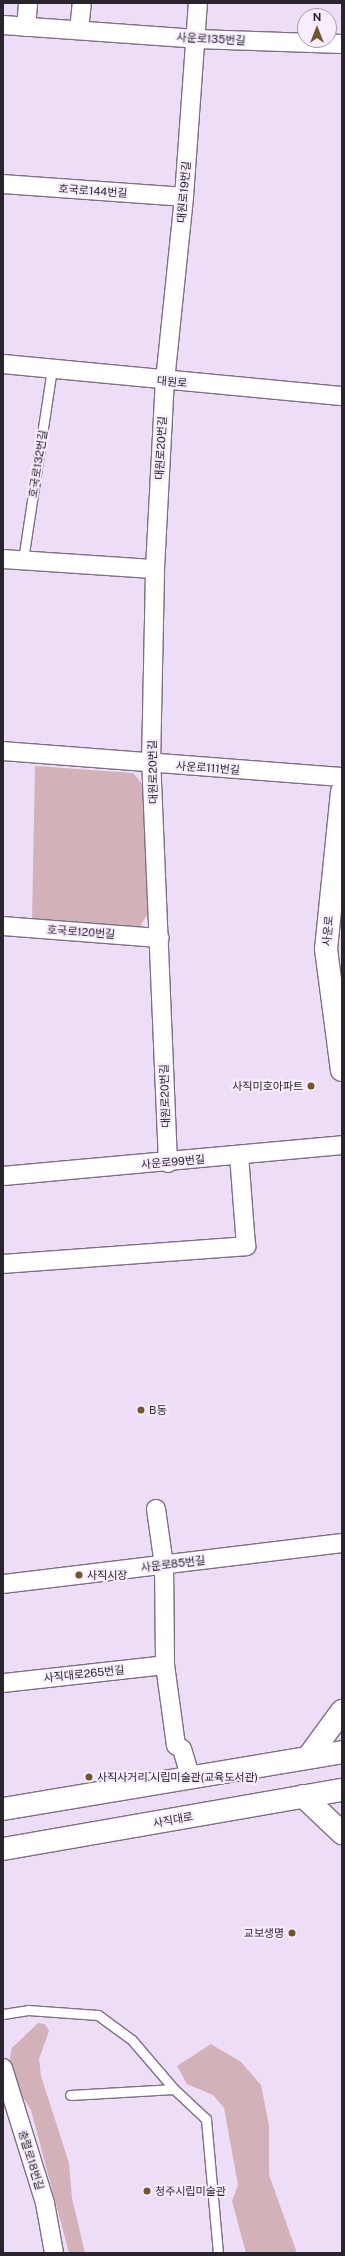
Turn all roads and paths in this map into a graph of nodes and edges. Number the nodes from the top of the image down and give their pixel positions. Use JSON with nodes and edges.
{"nodes":[{"id":1,"x":28,"y":3,"type":"edge"},
{"id":2,"x":82,"y":3,"type":"edge"},
{"id":3,"x":198,"y":3,"type":"edge"},
{"id":4,"x":3,"y":25,"type":"edge"},
{"id":5,"x":26,"y":27,"type":"junction"},
{"id":6,"x":79,"y":30,"type":"junction"},
{"id":7,"x":196,"y":39,"type":"junction"},
{"id":8,"x":342,"y":44,"type":"edge"},
{"id":9,"x":3,"y":184,"type":"edge"},
{"id":10,"x":184,"y":197,"type":"junction"},
{"id":11,"x":3,"y":364,"type":"edge"},
{"id":12,"x":52,"y":368,"type":"junction"},
{"id":13,"x":165,"y":381,"type":"junction"},
{"id":14,"x":342,"y":396,"type":"edge"},
{"id":15,"x":3,"y":559,"type":"edge"},
{"id":16,"x":23,"y":560,"type":"junction"},
{"id":17,"x":155,"y":569,"type":"junction"},
{"id":18,"x":3,"y":751,"type":"edge"},
{"id":19,"x":151,"y":764,"type":"junction"},
{"id":20,"x":342,"y":777,"type":"edge"},
{"id":21,"x":342,"y":793,"type":"edge"},
{"id":22,"x":3,"y":926,"type":"edge"},
{"id":23,"x":160,"y":938,"type":"junction"},
{"id":24,"x":342,"y":1070,"type":"edge"},
{"id":25,"x":342,"y":1145,"type":"edge"},
{"id":26,"x":239,"y":1156,"type":"junction"},
{"id":27,"x":168,"y":1163,"type":"junction"},
{"id":28,"x":3,"y":1176,"type":"edge"},
{"id":29,"x":3,"y":1264,"type":"edge"},
{"id":30,"x":156,"y":1509,"type":"dead end"},
{"id":31,"x":342,"y":1543,"type":"edge"},
{"id":32,"x":164,"y":1565,"type":"junction"},
{"id":33,"x":3,"y":1584,"type":"edge"},
{"id":34,"x":165,"y":1665,"type":"junction"},
{"id":35,"x":3,"y":1683,"type":"edge"},
{"id":36,"x":342,"y":1711,"type":"edge"},
{"id":37,"x":342,"y":1752,"type":"edge"},
{"id":38,"x":308,"y":1756,"type":"junction"},
{"id":39,"x":190,"y":1776,"type":"junction"},
{"id":40,"x":342,"y":1790,"type":"edge"},
{"id":41,"x":303,"y":1796,"type":"junction"},
{"id":42,"x":3,"y":1809,"type":"edge"},
{"id":43,"x":342,"y":1833,"type":"edge"},
{"id":44,"x":3,"y":1849,"type":"edge"},
{"id":45,"x":3,"y":2014,"type":"edge"},
{"id":46,"x":3,"y":2068,"type":"edge"},
{"id":47,"x":174,"y":2089,"type":"junction"},
{"id":48,"x":70,"y":2096,"type":"dead end"},
{"id":49,"x":54,"y":2253,"type":"edge"},
{"id":50,"x":218,"y":2253,"type":"edge"}],
"edges":[{"from":1,"to":5,"type":"street"},
{"from":2,"to":6,"type":"street"},
{"from":3,"to":7,"type":"street","name":"대원로19번길"},
{"from":4,"to":5,"type":"street","name":"사운로135번길"},
{"from":5,"to":6,"type":"street","name":"사운로135번길"},
{"from":6,"to":7,"type":"street","name":"사운로135번길"},
{"from":7,"to":8,"type":"street","name":"사운로135번길"},
{"from":7,"to":10,"type":"street","name":"대원로19번길"},
{"from":9,"to":10,"type":"street","name":"호국로144번길"},
{"from":10,"to":13,"type":"street","name":"대원로19번길"},
{"from":11,"to":12,"type":"street","name":"대원로"},
{"from":12,"to":13,"type":"street","name":"대원로"},
{"from":12,"to":16,"type":"lane","name":"호국로132번길"},
{"from":13,"to":14,"type":"street","name":"대원로"},
{"from":13,"to":17,"type":"street","name":"대원로20번길"},
{"from":15,"to":16,"type":"street"},
{"from":16,"to":17,"type":"street"},
{"from":17,"to":19,"type":"street","name":"대원로20번길"},
{"from":18,"to":19,"type":"street","name":"사운로111번길"},
{"from":19,"to":20,"type":"street","name":"사운로111번길"},
{"from":19,"to":23,"type":"street","name":"대원로20번길"},
{"from":21,"to":24,"type":"main road","name":"사운로"},
{"from":22,"to":23,"type":"street","name":"호국로120번길"},
{"from":23,"to":27,"type":"street","name":"대원로20번길"},
{"from":25,"to":26,"type":"street","name":"사운로99번길"},
{"from":26,"to":27,"type":"street","name":"사운로99번길"},
{"from":26,"to":29,"type":"street"},
{"from":27,"to":28,"type":"street","name":"사운로99번길"},
{"from":30,"to":32,"type":"street"},
{"from":31,"to":32,"type":"street","name":"사운로85번길"},
{"from":32,"to":33,"type":"street","name":"사운로85번길"},
{"from":32,"to":34,"type":"street"},
{"from":34,"to":35,"type":"street","name":"사직대로265번길"},
{"from":34,"to":39,"type":"street"},
{"from":36,"to":38,"type":"main road"},
{"from":37,"to":38,"type":"main road"},
{"from":38,"to":39,"type":"main road"},
{"from":39,"to":42,"type":"main road"},
{"from":40,"to":41,"type":"main road","name":"사직대로"},
{"from":41,"to":43,"type":"main road"},
{"from":41,"to":44,"type":"main road","name":"사직대로"},
{"from":45,"to":47,"type":"lane"},
{"from":46,"to":49,"type":"street","name":"충렬로18번길"},
{"from":47,"to":48,"type":"lane"},
{"from":47,"to":50,"type":"lane"}]}
